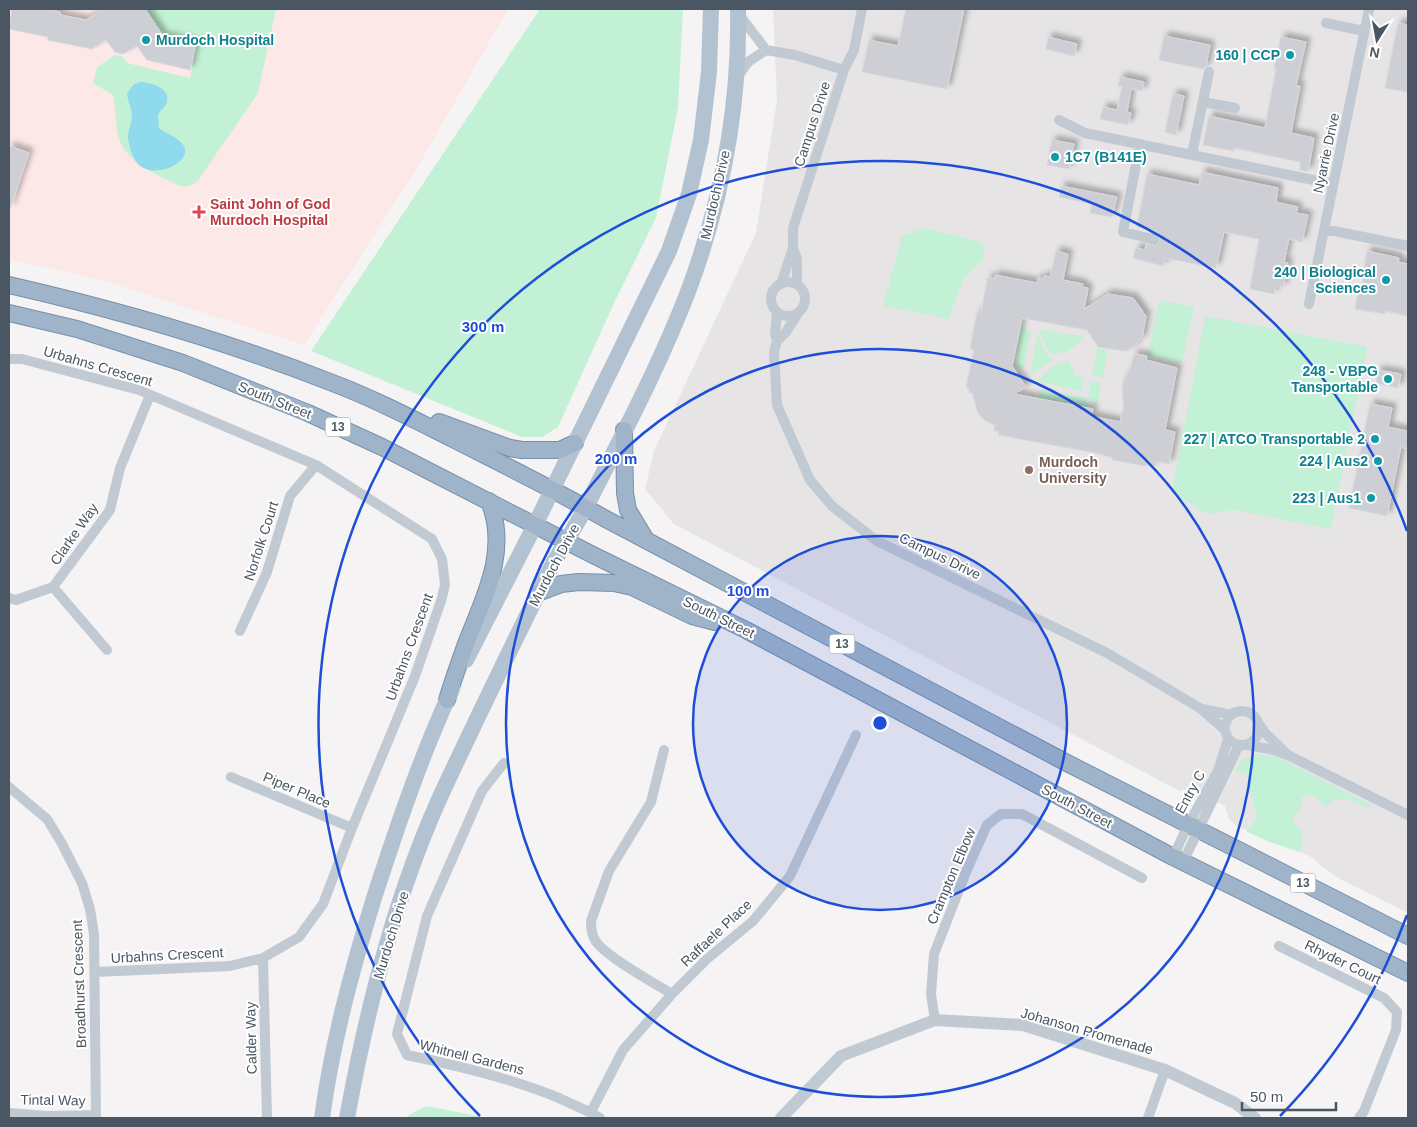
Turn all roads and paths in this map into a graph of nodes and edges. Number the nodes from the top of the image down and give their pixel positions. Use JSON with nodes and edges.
{"nodes":[{"id":1,"x":710,"y":9,"type":"edge"},
{"id":2,"x":862,"y":9,"type":"edge"},
{"id":3,"x":1369,"y":9,"type":"edge"},
{"id":4,"x":738,"y":11,"type":"edge"},
{"id":5,"x":1326,"y":23,"type":"dead end"},
{"id":6,"x":1364,"y":31,"type":"junction"},
{"id":7,"x":766,"y":50,"type":"junction"},
{"id":8,"x":844,"y":70,"type":"junction"},
{"id":9,"x":1209,"y":72,"type":"dead end"},
{"id":10,"x":736,"y":80,"type":"junction"},
{"id":11,"x":1203,"y":102,"type":"junction"},
{"id":12,"x":1235,"y":108,"type":"dead end"},
{"id":13,"x":1059,"y":120,"type":"dead end"},
{"id":14,"x":1140,"y":144,"type":"junction"},
{"id":15,"x":1192,"y":154,"type":"junction"},
{"id":16,"x":1333,"y":184,"type":"junction"},
{"id":17,"x":1324,"y":229,"type":"junction"},
{"id":18,"x":1153,"y":239,"type":"dead end"},
{"id":19,"x":1408,"y":246,"type":"edge"},
{"id":20,"x":793,"y":248,"type":"junction"},
{"id":21,"x":781,"y":284,"type":"junction"},
{"id":22,"x":797,"y":284,"type":"junction"},
{"id":23,"x":9,"y":285,"type":"edge"},
{"id":24,"x":1309,"y":304,"type":"dead end"},
{"id":25,"x":9,"y":312,"type":"edge"},
{"id":26,"x":777,"y":312,"type":"junction"},
{"id":27,"x":797,"y":315,"type":"junction"},
{"id":28,"x":777,"y":341,"type":"junction"},
{"id":29,"x":9,"y":359,"type":"edge"},
{"id":30,"x":331,"y":382,"type":"junction"},
{"id":31,"x":150,"y":395,"type":"junction"},
{"id":32,"x":624,"y":430,"type":"junction"},
{"id":33,"x":575,"y":443,"type":"junction"},
{"id":34,"x":316,"y":465,"type":"junction"},
{"id":35,"x":551,"y":489,"type":"junction"},
{"id":36,"x":489,"y":501,"type":"junction"},
{"id":37,"x":585,"y":508,"type":"junction"},
{"id":38,"x":535,"y":525,"type":"junction"},
{"id":39,"x":646,"y":540,"type":"junction"},
{"id":40,"x":566,"y":541,"type":"junction"},
{"id":41,"x":53,"y":587,"type":"junction"},
{"id":42,"x":540,"y":592,"type":"junction"},
{"id":43,"x":9,"y":598,"type":"edge"},
{"id":44,"x":746,"y":630,"type":"junction"},
{"id":45,"x":240,"y":631,"type":"dead end"},
{"id":46,"x":107,"y":650,"type":"dead end"},
{"id":47,"x":447,"y":700,"type":"junction"},
{"id":48,"x":1200,"y":708,"type":"junction"},
{"id":49,"x":1231,"y":715,"type":"junction"},
{"id":50,"x":1259,"y":724,"type":"junction"},
{"id":51,"x":1227,"y":734,"type":"junction"},
{"id":52,"x":856,"y":735,"type":"dead end"},
{"id":53,"x":1243,"y":745,"type":"junction"},
{"id":54,"x":664,"y":750,"type":"dead end"},
{"id":55,"x":1290,"y":756,"type":"junction"},
{"id":56,"x":504,"y":763,"type":"dead end"},
{"id":57,"x":231,"y":777,"type":"dead end"},
{"id":58,"x":9,"y":787,"type":"edge"},
{"id":59,"x":1408,"y":815,"type":"edge"},
{"id":60,"x":1193,"y":827,"type":"junction"},
{"id":61,"x":352,"y":828,"type":"junction"},
{"id":62,"x":1178,"y":860,"type":"junction"},
{"id":63,"x":1142,"y":878,"type":"dead end"},
{"id":64,"x":1408,"y":936,"type":"edge"},
{"id":65,"x":1278,"y":946,"type":"dead end"},
{"id":66,"x":263,"y":958,"type":"junction"},
{"id":67,"x":95,"y":972,"type":"junction"},
{"id":68,"x":1408,"y":973,"type":"edge"},
{"id":69,"x":672,"y":994,"type":"junction"},
{"id":70,"x":935,"y":1020,"type":"junction"},
{"id":71,"x":1165,"y":1070,"type":"junction"},
{"id":72,"x":9,"y":1112,"type":"edge"},
{"id":73,"x":590,"y":1112,"type":"junction"},
{"id":74,"x":96,"y":1117,"type":"edge"},
{"id":75,"x":267,"y":1118,"type":"edge"},
{"id":76,"x":322,"y":1118,"type":"edge"},
{"id":77,"x":347,"y":1118,"type":"edge"},
{"id":78,"x":600,"y":1118,"type":"edge"},
{"id":79,"x":781,"y":1118,"type":"edge"},
{"id":80,"x":1148,"y":1118,"type":"edge"},
{"id":81,"x":1254,"y":1118,"type":"edge"},
{"id":82,"x":1359,"y":1118,"type":"edge"}],
"edges":[{"from":1,"to":33,"type":"main road","name":"Murdoch Drive"},
{"from":2,"to":8,"type":"street","name":"Campus Drive"},
{"from":3,"to":6,"type":"street","name":"Nyarrie Drive"},
{"from":4,"to":7,"type":"street"},
{"from":4,"to":10,"type":"main road","name":"Murdoch Drive"},
{"from":5,"to":6,"type":"street"},
{"from":6,"to":16,"type":"street","name":"Nyarrie Drive"},
{"from":7,"to":8,"type":"street"},
{"from":7,"to":10,"type":"street"},
{"from":8,"to":20,"type":"street","name":"Campus Drive"},
{"from":9,"to":11,"type":"street"},
{"from":10,"to":32,"type":"main road","name":"Murdoch Drive"},
{"from":11,"to":12,"type":"street"},
{"from":11,"to":15,"type":"street"},
{"from":13,"to":14,"type":"street"},
{"from":14,"to":15,"type":"street"},
{"from":14,"to":18,"type":"street"},
{"from":15,"to":16,"type":"street"},
{"from":16,"to":17,"type":"street","name":"Nyarrie Drive"},
{"from":17,"to":19,"type":"street"},
{"from":17,"to":24,"type":"street","name":"Nyarrie Drive"},
{"from":20,"to":21,"type":"street","name":"Campus Drive"},
{"from":20,"to":22,"type":"street","name":"Campus Drive"},
{"from":21,"to":22,"type":"street"},
{"from":21,"to":26,"type":"street"},
{"from":22,"to":27,"type":"street"},
{"from":23,"to":30,"type":"highway","number":"13"},
{"from":25,"to":36,"type":"highway","name":"South Street","number":"13"},
{"from":26,"to":27,"type":"street"},
{"from":26,"to":28,"type":"street","name":"Campus Drive"},
{"from":27,"to":28,"type":"street"},
{"from":28,"to":48,"type":"street","name":"Campus Drive"},
{"from":29,"to":31,"type":"street","name":"Urbahns Crescent"},
{"from":30,"to":33,"type":"highway"},
{"from":30,"to":35,"type":"highway","number":"13"},
{"from":31,"to":34,"type":"street","name":"Urbahns Crescent"},
{"from":31,"to":41,"type":"street","name":"Clarke Way"},
{"from":32,"to":37,"type":"main road","name":"Murdoch Drive"},
{"from":32,"to":39,"type":"highway"},
{"from":33,"to":35,"type":"main road","name":"Murdoch Drive"},
{"from":34,"to":45,"type":"street","name":"Norfolk Court"},
{"from":34,"to":61,"type":"street","name":"Urbahns Crescent"},
{"from":35,"to":37,"type":"highway","number":"13"},
{"from":35,"to":38,"type":"main road","name":"Murdoch Drive"},
{"from":36,"to":38,"type":"highway","name":"South Street","number":"13"},
{"from":36,"to":47,"type":"highway"},
{"from":37,"to":39,"type":"highway","number":"13"},
{"from":37,"to":40,"type":"main road","name":"Murdoch Drive"},
{"from":38,"to":40,"type":"highway","name":"South Street","number":"13"},
{"from":38,"to":47,"type":"main road","name":"Murdoch Drive"},
{"from":39,"to":60,"type":"highway","number":"13"},
{"from":40,"to":42,"type":"main road","name":"Murdoch Drive"},
{"from":40,"to":44,"type":"highway","name":"South Street","number":"13"},
{"from":41,"to":43,"type":"street","name":"Clarke Way"},
{"from":41,"to":46,"type":"street"},
{"from":42,"to":44,"type":"highway"},
{"from":42,"to":77,"type":"main road","name":"Murdoch Drive"},
{"from":44,"to":62,"type":"highway","name":"South Street","number":"13"},
{"from":47,"to":76,"type":"main road","name":"Murdoch Drive"},
{"from":48,"to":49,"type":"street","name":"Campus Drive"},
{"from":48,"to":51,"type":"street","name":"Campus Drive"},
{"from":49,"to":50,"type":"street","name":"Campus Drive"},
{"from":49,"to":51,"type":"street"},
{"from":50,"to":53,"type":"street"},
{"from":50,"to":55,"type":"street","name":"Campus Drive"},
{"from":51,"to":53,"type":"street","name":"Campus Drive"},
{"from":51,"to":60,"type":"street","name":"Entry C"},
{"from":52,"to":69,"type":"street","name":"Raffaele Place"},
{"from":53,"to":55,"type":"street","name":"Campus Drive"},
{"from":53,"to":60,"type":"street","name":"Entry C"},
{"from":54,"to":69,"type":"street"},
{"from":55,"to":59,"type":"street","name":"Campus Drive"},
{"from":56,"to":73,"type":"street","name":"Whitnell Gardens"},
{"from":57,"to":61,"type":"street","name":"Piper Place"},
{"from":58,"to":67,"type":"street","name":"Broadhurst Crescent"},
{"from":60,"to":62,"type":"street","name":"Entry C"},
{"from":60,"to":64,"type":"highway","number":"13"},
{"from":61,"to":66,"type":"street","name":"Urbahns Crescent"},
{"from":62,"to":68,"type":"highway","name":"South Street","number":"13"},
{"from":63,"to":70,"type":"street","name":"Crampton Elbow"},
{"from":65,"to":82,"type":"street","name":"Rhyder Court"},
{"from":66,"to":67,"type":"street","name":"Urbahns Crescent"},
{"from":66,"to":75,"type":"street","name":"Calder Way"},
{"from":67,"to":74,"type":"street","name":"Broadhurst Crescent"},
{"from":69,"to":73,"type":"street","name":"Raffaele Place"},
{"from":70,"to":71,"type":"street","name":"Johanson Promenade"},
{"from":70,"to":79,"type":"street","name":"Johanson Promenade"},
{"from":71,"to":80,"type":"street"},
{"from":71,"to":81,"type":"street","name":"Johanson Promenade"},
{"from":72,"to":74,"type":"street","name":"Tintal Way"},
{"from":73,"to":78,"type":"street","name":"Whitnell Gardens"}]}
